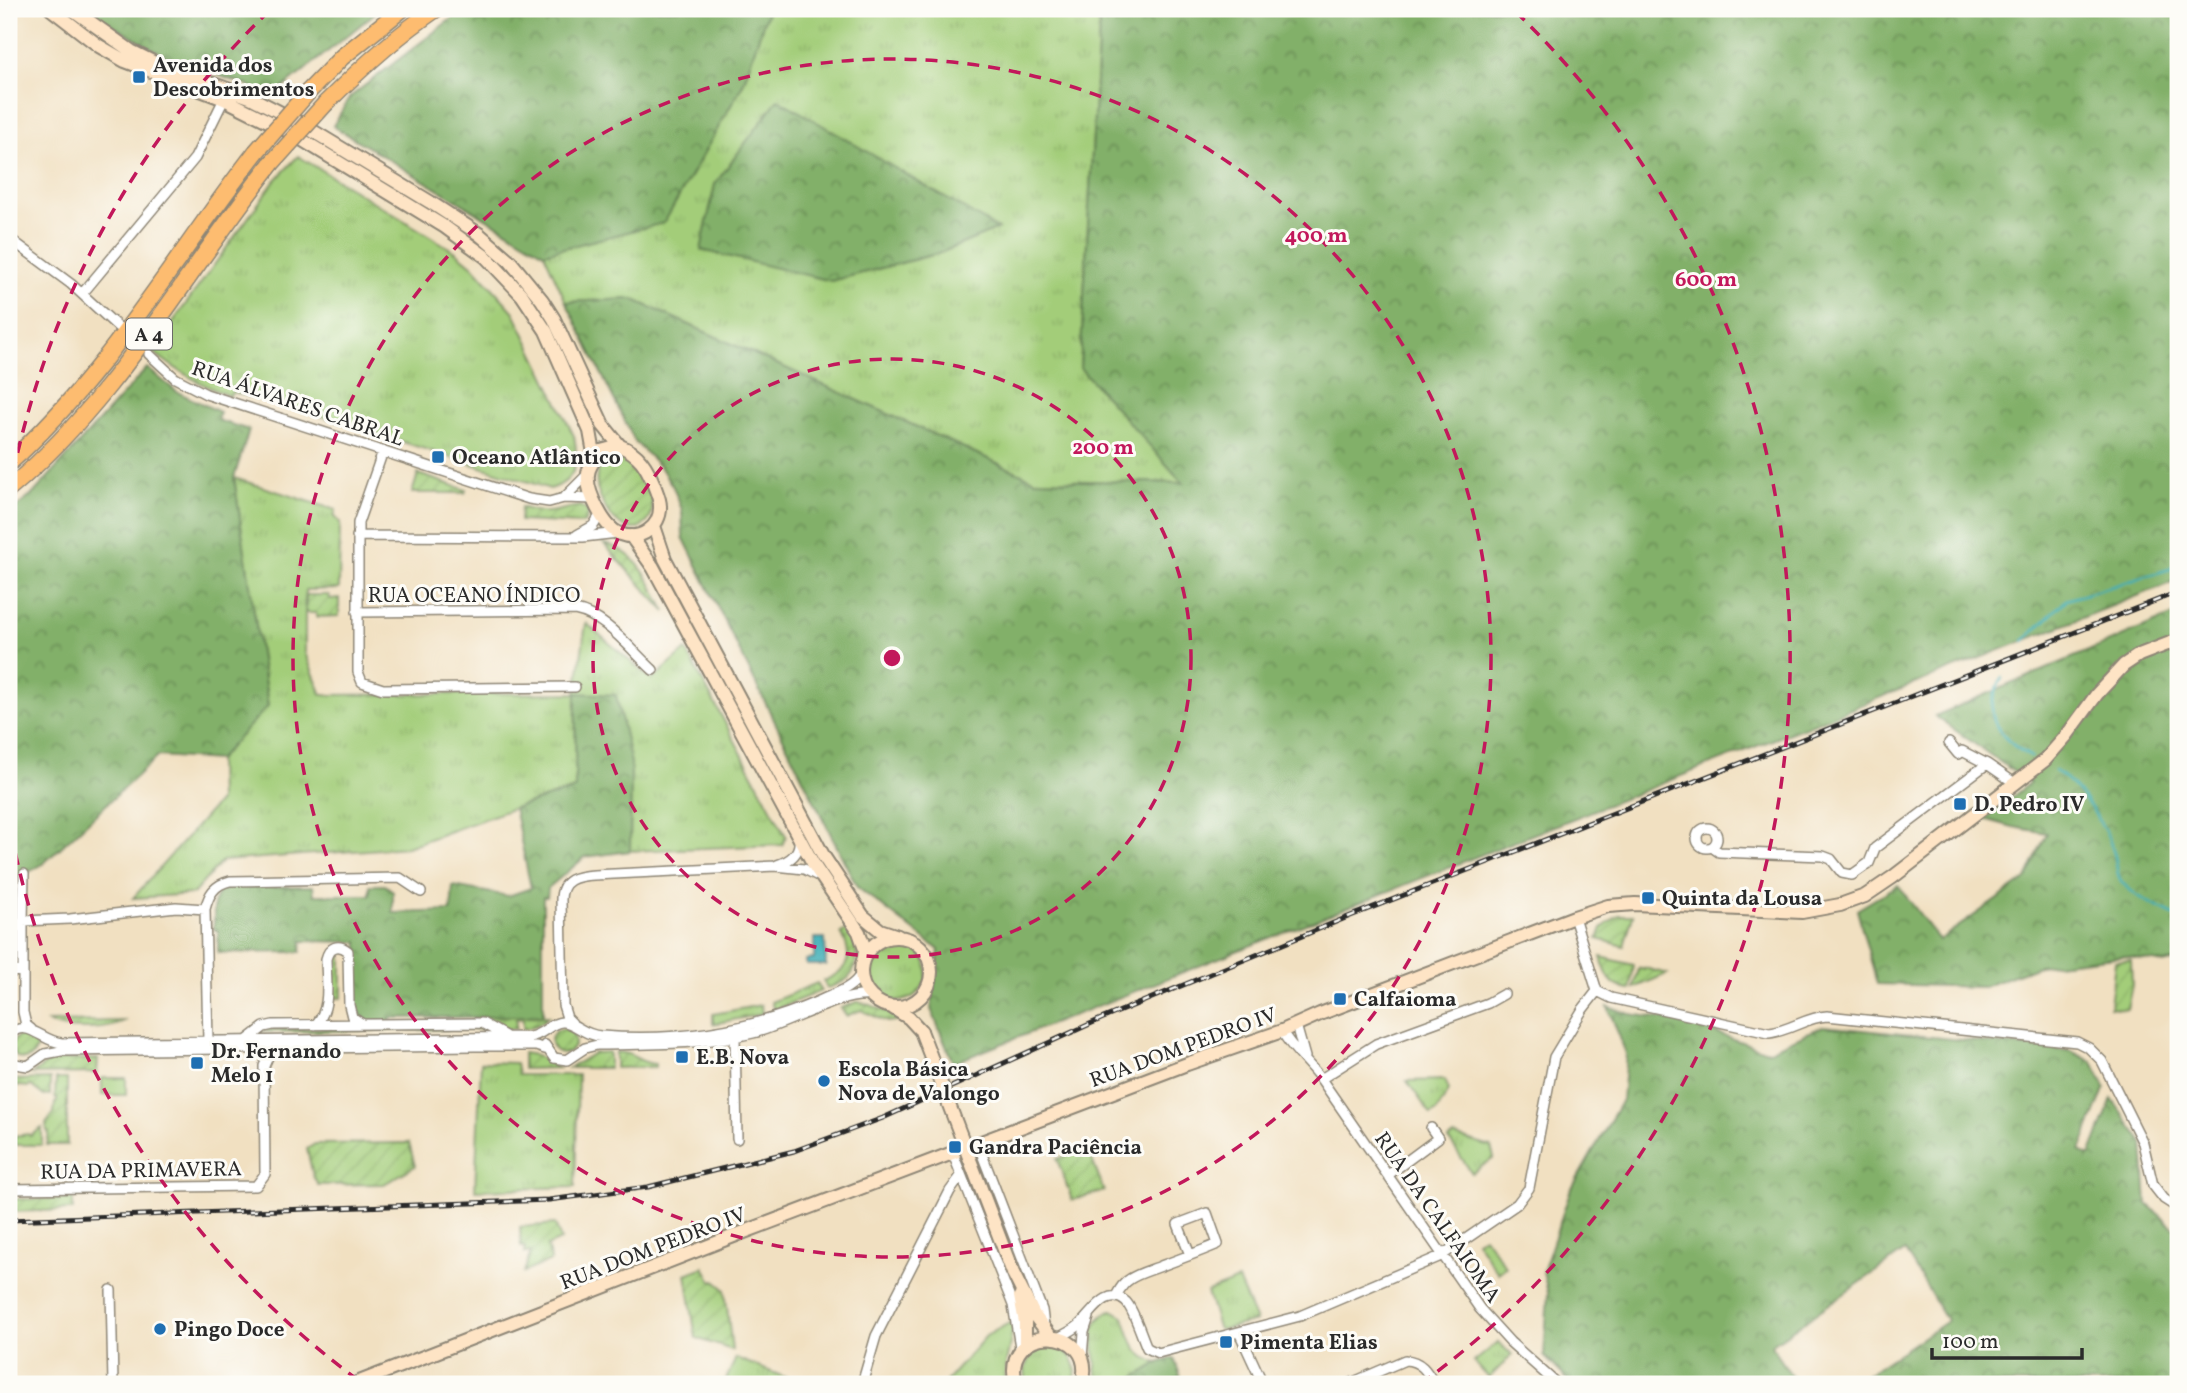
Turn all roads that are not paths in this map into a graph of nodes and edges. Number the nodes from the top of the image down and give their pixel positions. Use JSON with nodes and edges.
{"nodes":[{"id":1,"x":51,"y":9,"type":"edge"},
{"id":2,"x":72,"y":9,"type":"edge"},
{"id":3,"x":402,"y":9,"type":"edge"},
{"id":4,"x":436,"y":9,"type":"edge"},
{"id":5,"x":226,"y":94,"type":"junction"},
{"id":6,"x":9,"y":238,"type":"edge"},
{"id":7,"x":82,"y":294,"type":"junction"},
{"id":8,"x":118,"y":327,"type":"dead end"},
{"id":9,"x":149,"y":354,"type":"dead end"},
{"id":10,"x":620,"y":446,"type":"junction"},
{"id":11,"x":383,"y":451,"type":"junction"},
{"id":12,"x":595,"y":459,"type":"junction"},
{"id":13,"x":9,"y":463,"type":"edge"},
{"id":14,"x":588,"y":474,"type":"junction"},
{"id":15,"x":9,"y":489,"type":"edge"},
{"id":16,"x":564,"y":498,"type":"junction"},
{"id":17,"x":594,"y":499,"type":"junction"},
{"id":18,"x":601,"y":514,"type":"junction"},
{"id":19,"x":654,"y":526,"type":"junction"},
{"id":20,"x":575,"y":535,"type":"junction"},
{"id":21,"x":624,"y":535,"type":"junction"},
{"id":22,"x":357,"y":536,"type":"junction"},
{"id":23,"x":357,"y":612,"type":"junction"},
{"id":24,"x":2178,"y":640,"type":"edge"},
{"id":25,"x":653,"y":670,"type":"dead end"},
{"id":26,"x":575,"y":687,"type":"dead end"},
{"id":27,"x":1949,"y":743,"type":"dead end"},
{"id":28,"x":1987,"y":764,"type":"junction"},
{"id":29,"x":2016,"y":784,"type":"junction"},
{"id":30,"x":1712,"y":847,"type":"dead end"},
{"id":31,"x":820,"y":850,"type":"junction"},
{"id":32,"x":801,"y":851,"type":"junction"},
{"id":33,"x":776,"y":866,"type":"junction"},
{"id":34,"x":24,"y":874,"type":"dead end"},
{"id":35,"x":821,"y":878,"type":"junction"},
{"id":36,"x":421,"y":892,"type":"dead end"},
{"id":37,"x":205,"y":909,"type":"junction"},
{"id":38,"x":1574,"y":917,"type":"junction"},
{"id":39,"x":23,"y":921,"type":"junction"},
{"id":40,"x":9,"y":933,"type":"edge"},
{"id":41,"x":898,"y":936,"type":"junction"},
{"id":42,"x":864,"y":958,"type":"junction"},
{"id":43,"x":23,"y":971,"type":"junction"},
{"id":44,"x":9,"y":972,"type":"edge"},
{"id":45,"x":861,"y":974,"type":"junction"},
{"id":46,"x":1597,"y":991,"type":"junction"},
{"id":47,"x":1504,"y":994,"type":"dead end"},
{"id":48,"x":870,"y":996,"type":"junction"},
{"id":49,"x":923,"y":996,"type":"junction"},
{"id":50,"x":563,"y":1005,"type":"junction"},
{"id":51,"x":893,"y":1008,"type":"junction"},
{"id":52,"x":23,"y":1012,"type":"junction"},
{"id":53,"x":366,"y":1024,"type":"junction"},
{"id":54,"x":315,"y":1025,"type":"junction"},
{"id":55,"x":1296,"y":1025,"type":"junction"},
{"id":56,"x":576,"y":1027,"type":"junction"},
{"id":57,"x":550,"y":1028,"type":"junction"},
{"id":58,"x":31,"y":1029,"type":"junction"},
{"id":59,"x":921,"y":1031,"type":"junction"},
{"id":60,"x":1282,"y":1031,"type":"junction"},
{"id":61,"x":11,"y":1033,"type":"edge"},
{"id":62,"x":40,"y":1037,"type":"junction"},
{"id":63,"x":506,"y":1037,"type":"junction"},
{"id":64,"x":735,"y":1037,"type":"junction"},
{"id":65,"x":208,"y":1041,"type":"junction"},
{"id":66,"x":246,"y":1041,"type":"junction"},
{"id":67,"x":272,"y":1048,"type":"junction"},
{"id":68,"x":545,"y":1049,"type":"junction"},
{"id":69,"x":578,"y":1054,"type":"junction"},
{"id":70,"x":1305,"y":1058,"type":"junction"},
{"id":71,"x":9,"y":1060,"type":"edge"},
{"id":72,"x":38,"y":1060,"type":"junction"},
{"id":73,"x":1321,"y":1079,"type":"junction"},
{"id":74,"x":1431,"y":1128,"type":"dead end"},
{"id":75,"x":737,"y":1139,"type":"dead end"},
{"id":76,"x":978,"y":1144,"type":"junction"},
{"id":77,"x":953,"y":1154,"type":"junction"},
{"id":78,"x":961,"y":1175,"type":"junction"},
{"id":79,"x":1388,"y":1175,"type":"junction"},
{"id":80,"x":9,"y":1189,"type":"edge"},
{"id":81,"x":2178,"y":1208,"type":"edge"},
{"id":82,"x":1190,"y":1255,"type":"junction"},
{"id":83,"x":1441,"y":1256,"type":"junction"},
{"id":84,"x":1018,"y":1286,"type":"junction"},
{"id":85,"x":111,"y":1290,"type":"dead end"},
{"id":86,"x":1116,"y":1296,"type":"junction"},
{"id":87,"x":1090,"y":1315,"type":"junction"},
{"id":88,"x":1240,"y":1332,"type":"junction"},
{"id":89,"x":1051,"y":1334,"type":"junction"},
{"id":90,"x":1023,"y":1348,"type":"junction"},
{"id":91,"x":1082,"y":1360,"type":"junction"},
{"id":92,"x":113,"y":1384,"type":"edge"},
{"id":93,"x":354,"y":1384,"type":"edge"},
{"id":94,"x":862,"y":1384,"type":"edge"},
{"id":95,"x":1016,"y":1384,"type":"edge"},
{"id":96,"x":1082,"y":1384,"type":"edge"},
{"id":97,"x":1263,"y":1384,"type":"edge"},
{"id":98,"x":1349,"y":1384,"type":"edge"},
{"id":99,"x":1434,"y":1384,"type":"edge"},
{"id":100,"x":1557,"y":1384,"type":"edge"}],
"edges":[{"from":1,"to":5,"type":"main road"},
{"from":2,"to":5,"type":"main road"},
{"from":3,"to":13,"type":"highway","number":"A 4","bridge":true},
{"from":4,"to":15,"type":"highway","number":"A 4","bridge":true},
{"from":5,"to":7,"type":"street"},
{"from":5,"to":10,"type":"main road"},
{"from":5,"to":12,"type":"main road"},
{"from":6,"to":7,"type":"street"},
{"from":7,"to":8,"type":"street"},
{"from":9,"to":11,"type":"street","name":"RUA ÁLVARES CABRAL"},
{"from":10,"to":12,"type":"main road"},
{"from":10,"to":19,"type":"main road"},
{"from":11,"to":16,"type":"street","name":"RUA ÁLVARES CABRAL"},
{"from":11,"to":22,"type":"street"},
{"from":12,"to":14,"type":"main road"},
{"from":14,"to":16,"type":"street"},
{"from":14,"to":17,"type":"main road"},
{"from":16,"to":17,"type":"street","name":"RUA ÁLVARES CABRAL"},
{"from":17,"to":18,"type":"main road"},
{"from":18,"to":20,"type":"street"},
{"from":18,"to":21,"type":"main road"},
{"from":19,"to":21,"type":"main road"},
{"from":19,"to":31,"type":"main road"},
{"from":20,"to":21,"type":"street"},
{"from":20,"to":22,"type":"street"},
{"from":21,"to":32,"type":"main road"},
{"from":22,"to":23,"type":"street"},
{"from":23,"to":25,"type":"street","name":"RUA OCEANO ÍNDICO"},
{"from":23,"to":26,"type":"street"},
{"from":24,"to":29,"type":"main road","name":"RUA DOM PEDRO IV"},
{"from":27,"to":28,"type":"street"},
{"from":28,"to":29,"type":"street"},
{"from":28,"to":30,"type":"street"},
{"from":29,"to":38,"type":"main road","name":"RUA DOM PEDRO IV"},
{"from":31,"to":32,"type":"street"},
{"from":31,"to":41,"type":"main road"},
{"from":32,"to":33,"type":"street"},
{"from":32,"to":35,"type":"main road"},
{"from":33,"to":35,"type":"street"},
{"from":33,"to":50,"type":"street"},
{"from":34,"to":39,"type":"street"},
{"from":35,"to":42,"type":"main road"},
{"from":36,"to":37,"type":"street"},
{"from":37,"to":39,"type":"street"},
{"from":37,"to":65,"type":"street"},
{"from":38,"to":46,"type":"street"},
{"from":38,"to":55,"type":"main road","name":"RUA DOM PEDRO IV"},
{"from":39,"to":40,"type":"street"},
{"from":39,"to":43,"type":"street"},
{"from":41,"to":42,"type":"main road"},
{"from":41,"to":49,"type":"main road"},
{"from":42,"to":45,"type":"main road"},
{"from":43,"to":44,"type":"street"},
{"from":43,"to":52,"type":"street"},
{"from":45,"to":48,"type":"main road"},
{"from":45,"to":56,"type":"street"},
{"from":46,"to":81,"type":"street"},
{"from":46,"to":83,"type":"street"},
{"from":47,"to":73,"type":"street"},
{"from":48,"to":51,"type":"main road"},
{"from":48,"to":64,"type":"street"},
{"from":49,"to":51,"type":"main road"},
{"from":49,"to":59,"type":"main road"},
{"from":50,"to":56,"type":"street"},
{"from":50,"to":57,"type":"street"},
{"from":51,"to":59,"type":"main road"},
{"from":52,"to":58,"type":"street"},
{"from":52,"to":61,"type":"street"},
{"from":53,"to":54,"type":"street"},
{"from":53,"to":54,"type":"street"},
{"from":53,"to":63,"type":"street"},
{"from":54,"to":66,"type":"street"},
{"from":55,"to":60,"type":"main road","name":"RUA DOM PEDRO IV"},
{"from":55,"to":70,"type":"street","name":"RUA DA CALFAIOMA"},
{"from":56,"to":57,"type":"street"},
{"from":56,"to":69,"type":"street"},
{"from":57,"to":63,"type":"street"},
{"from":57,"to":68,"type":"street"},
{"from":58,"to":61,"type":"street"},
{"from":58,"to":62,"type":"street"},
{"from":59,"to":84,"type":"main road","bridge":true},
{"from":60,"to":70,"type":"street","name":"RUA DA CALFAIOMA"},
{"from":60,"to":76,"type":"main road","name":"RUA DOM PEDRO IV"},
{"from":62,"to":65,"type":"street"},
{"from":62,"to":72,"type":"street"},
{"from":63,"to":66,"type":"street"},
{"from":64,"to":69,"type":"street"},
{"from":64,"to":75,"type":"street"},
{"from":65,"to":66,"type":"street"},
{"from":67,"to":68,"type":"street"},
{"from":67,"to":72,"type":"street"},
{"from":67,"to":80,"type":"street","name":"RUA DA PRIMAVERA"},
{"from":68,"to":69,"type":"street"},
{"from":70,"to":73,"type":"street","name":"RUA DA CALFAIOMA"},
{"from":71,"to":72,"type":"street"},
{"from":73,"to":79,"type":"street","name":"RUA DA CALFAIOMA"},
{"from":74,"to":79,"type":"street"},
{"from":76,"to":77,"type":"main road","name":"RUA DOM PEDRO IV"},
{"from":76,"to":89,"type":"street"},
{"from":77,"to":78,"type":"street"},
{"from":77,"to":93,"type":"main road","name":"RUA DOM PEDRO IV"},
{"from":78,"to":90,"type":"street"},
{"from":78,"to":94,"type":"street"},
{"from":79,"to":83,"type":"street","name":"RUA DA CALFAIOMA"},
{"from":82,"to":82,"type":"street"},
{"from":82,"to":86,"type":"street"},
{"from":83,"to":88,"type":"street"},
{"from":83,"to":100,"type":"street","name":"RUA DA CALFAIOMA"},
{"from":84,"to":89,"type":"main road"},
{"from":84,"to":90,"type":"main road"},
{"from":85,"to":92,"type":"street"},
{"from":86,"to":87,"type":"street"},
{"from":86,"to":88,"type":"street"},
{"from":87,"to":89,"type":"street"},
{"from":87,"to":91,"type":"street"},
{"from":88,"to":97,"type":"street"},
{"from":89,"to":90,"type":"main road"},
{"from":89,"to":91,"type":"main road"},
{"from":90,"to":95,"type":"main road"},
{"from":91,"to":96,"type":"main road"},
{"from":98,"to":99,"type":"street"}]}
